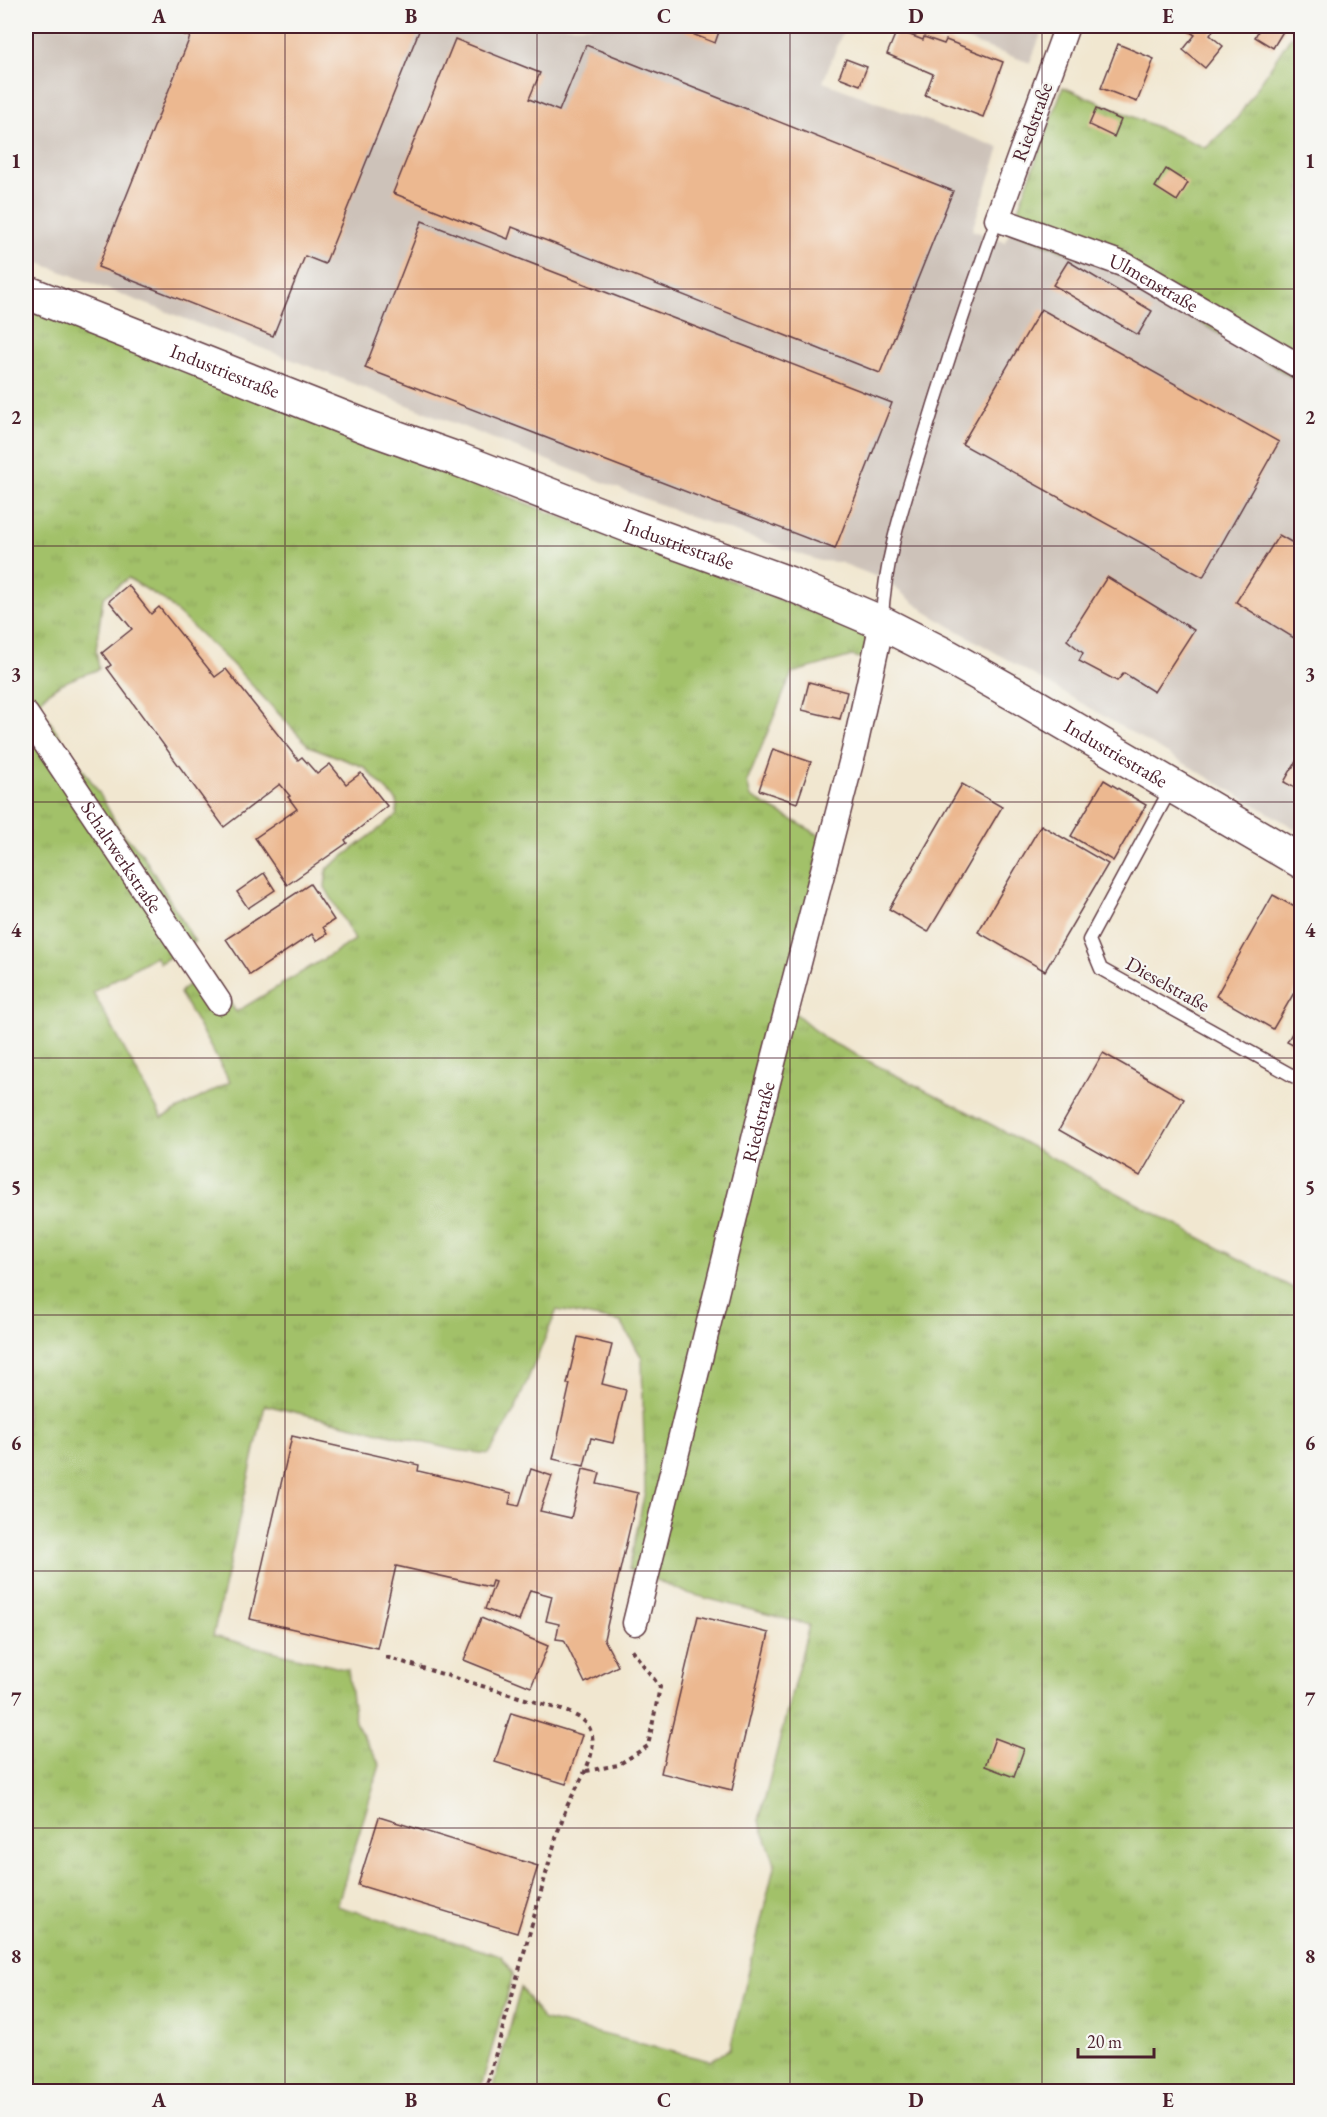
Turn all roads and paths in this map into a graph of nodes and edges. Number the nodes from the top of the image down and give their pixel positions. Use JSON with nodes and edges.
{"nodes":[{"id":1,"x":1067,"y":26,"type":"edge"},
{"id":2,"x":997,"y":219,"type":"junction"},
{"id":3,"x":26,"y":292,"type":"edge"},
{"id":4,"x":1302,"y":368,"type":"edge"},
{"id":5,"x":882,"y":623,"type":"junction"},
{"id":6,"x":26,"y":714,"type":"edge"},
{"id":7,"x":1172,"y":787,"type":"junction"},
{"id":8,"x":1302,"y":862,"type":"edge"},
{"id":9,"x":219,"y":1002,"type":"dead end"},
{"id":10,"x":1302,"y":1081,"type":"edge"},
{"id":11,"x":635,"y":1623,"type":"joint"},
{"id":12,"x":387,"y":1657,"type":"dead end"},
{"id":13,"x":586,"y":1771,"type":"junction"},
{"id":14,"x":485,"y":2091,"type":"edge"}],
"edges":[{"from":1,"to":2,"type":"street","name":"Riedstraße"},
{"from":2,"to":4,"type":"street","name":"Ulmenstraße"},
{"from":2,"to":5,"type":"lane"},
{"from":3,"to":5,"type":"street","name":"Industriestraße"},
{"from":5,"to":7,"type":"street","name":"Industriestraße"},
{"from":5,"to":11,"type":"street","name":"Riedstraße"},
{"from":6,"to":9,"type":"street","name":"Schaltwerkstraße"},
{"from":7,"to":8,"type":"street","name":"Industriestraße"},
{"from":7,"to":10,"type":"lane","name":"Dieselstraße"},
{"from":11,"to":13,"type":"path"},
{"from":12,"to":13,"type":"path"},
{"from":13,"to":14,"type":"path"}]}
